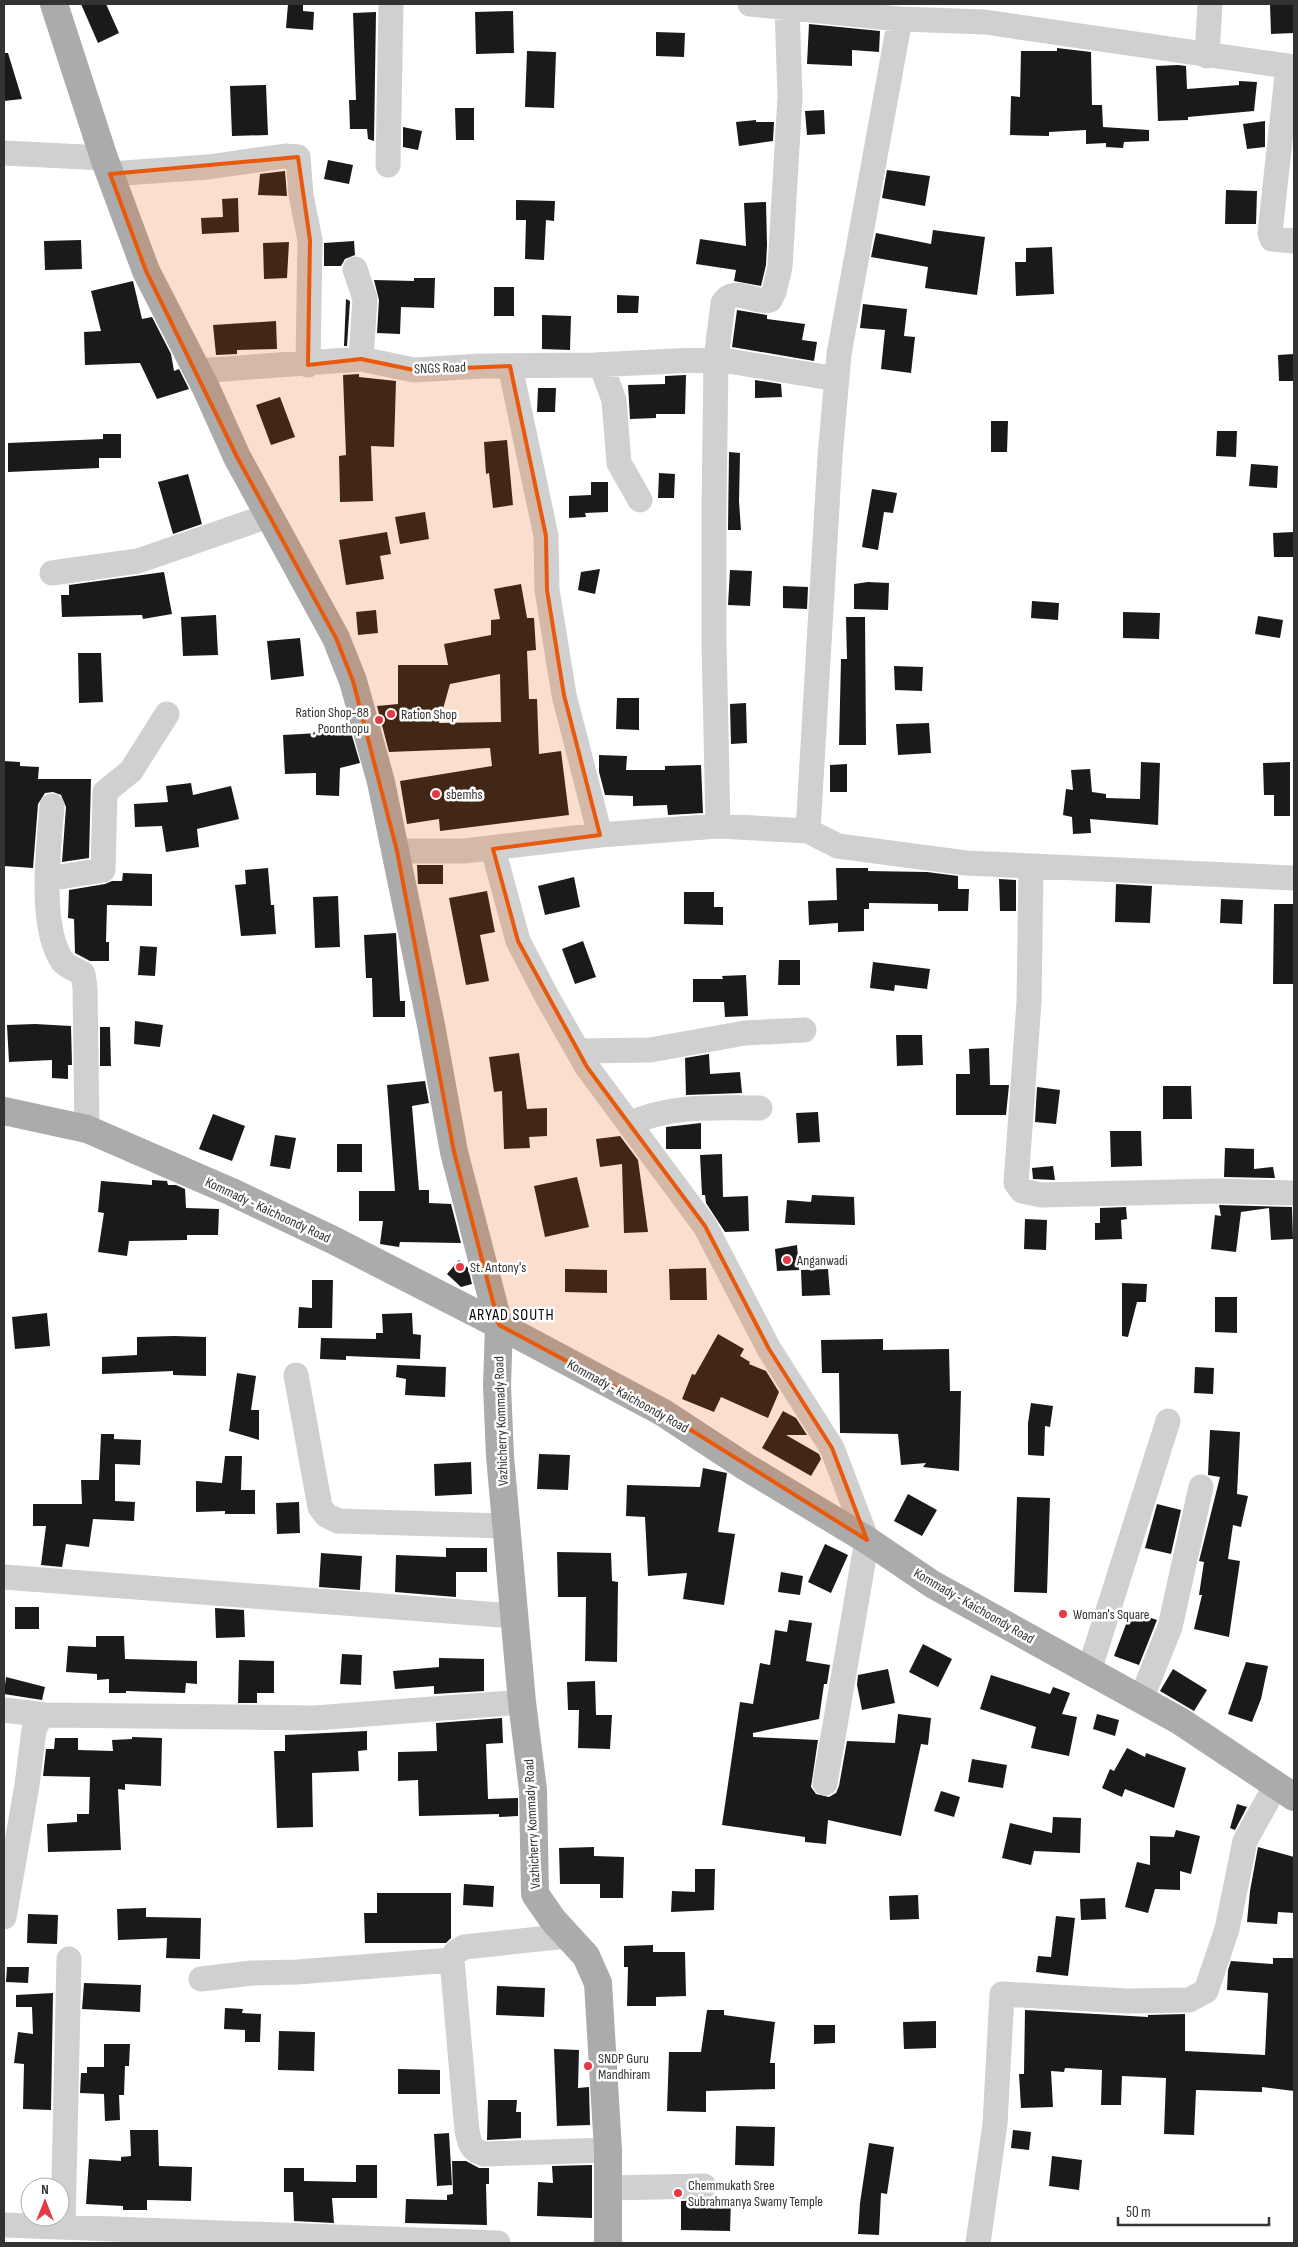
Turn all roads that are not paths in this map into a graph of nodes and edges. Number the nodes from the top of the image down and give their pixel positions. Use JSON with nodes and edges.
{"nodes":[{"id":1,"x":54,"y":4,"type":"edge"},
{"id":2,"x":391,"y":4,"type":"edge"},
{"id":3,"x":750,"y":4,"type":"edge"},
{"id":4,"x":1210,"y":4,"type":"edge"},
{"id":5,"x":787,"y":6,"type":"junction"},
{"id":6,"x":900,"y":19,"type":"junction"},
{"id":7,"x":1207,"y":56,"type":"junction"},
{"id":8,"x":1291,"y":66,"type":"edge"},
{"id":9,"x":4,"y":153,"type":"edge"},
{"id":10,"x":388,"y":165,"type":"dead end"},
{"id":11,"x":107,"y":166,"type":"junction"},
{"id":12,"x":1294,"y":241,"type":"edge"},
{"id":13,"x":355,"y":269,"type":"dead end"},
{"id":14,"x":361,"y":359,"type":"junction"},
{"id":15,"x":716,"y":359,"type":"junction"},
{"id":16,"x":308,"y":365,"type":"junction"},
{"id":17,"x":598,"y":365,"type":"junction"},
{"id":18,"x":510,"y":366,"type":"junction"},
{"id":19,"x":197,"y":372,"type":"junction"},
{"id":20,"x":837,"y":380,"type":"junction"},
{"id":21,"x":640,"y":500,"type":"dead end"},
{"id":22,"x":268,"y":516,"type":"junction"},
{"id":23,"x":52,"y":573,"type":"dead end"},
{"id":24,"x":167,"y":714,"type":"dead end"},
{"id":25,"x":52,"y":806,"type":"dead end"},
{"id":26,"x":718,"y":826,"type":"junction"},
{"id":27,"x":808,"y":832,"type":"junction"},
{"id":28,"x":600,"y":836,"type":"junction"},
{"id":29,"x":493,"y":849,"type":"junction"},
{"id":30,"x":397,"y":851,"type":"junction"},
{"id":31,"x":1031,"y":866,"type":"junction"},
{"id":32,"x":47,"y":878,"type":"junction"},
{"id":33,"x":1294,"y":878,"type":"edge"},
{"id":34,"x":804,"y":1030,"type":"dead end"},
{"id":35,"x":578,"y":1051,"type":"junction"},
{"id":36,"x":760,"y":1108,"type":"dead end"},
{"id":37,"x":4,"y":1111,"type":"edge"},
{"id":38,"x":629,"y":1124,"type":"junction"},
{"id":39,"x":87,"y":1129,"type":"junction"},
{"id":40,"x":1294,"y":1193,"type":"edge"},
{"id":41,"x":499,"y":1325,"type":"junction"},
{"id":42,"x":296,"y":1375,"type":"dead end"},
{"id":43,"x":1168,"y":1421,"type":"dead end"},
{"id":44,"x":1201,"y":1488,"type":"dead end"},
{"id":45,"x":505,"y":1526,"type":"junction"},
{"id":46,"x":867,"y":1540,"type":"junction"},
{"id":47,"x":4,"y":1577,"type":"edge"},
{"id":48,"x":514,"y":1616,"type":"junction"},
{"id":49,"x":1089,"y":1671,"type":"junction"},
{"id":50,"x":1141,"y":1700,"type":"junction"},
{"id":51,"x":522,"y":1702,"type":"junction"},
{"id":52,"x":4,"y":1710,"type":"edge"},
{"id":53,"x":45,"y":1715,"type":"junction"},
{"id":54,"x":825,"y":1783,"type":"dead end"},
{"id":55,"x":1285,"y":1791,"type":"edge"},
{"id":56,"x":4,"y":1917,"type":"edge"},
{"id":57,"x":567,"y":1936,"type":"junction"},
{"id":58,"x":69,"y":1959,"type":"dead end"},
{"id":59,"x":452,"y":1960,"type":"junction"},
{"id":60,"x":202,"y":1979,"type":"dead end"},
{"id":61,"x":608,"y":2150,"type":"junction"},
{"id":62,"x":64,"y":2177,"type":"edge"},
{"id":63,"x":704,"y":2186,"type":"dead end"},
{"id":64,"x":609,"y":2188,"type":"junction"},
{"id":65,"x":4,"y":2225,"type":"edge"},
{"id":66,"x":20,"y":2225,"type":"edge"},
{"id":67,"x":70,"y":2227,"type":"edge"},
{"id":68,"x":230,"y":2239,"type":"edge"},
{"id":69,"x":498,"y":2243,"type":"edge"},
{"id":70,"x":608,"y":2243,"type":"edge"},
{"id":71,"x":978,"y":2243,"type":"edge"}],
"edges":[{"from":1,"to":11,"type":"main road","name":"Vazhicherry Kommady Road"},
{"from":2,"to":10,"type":"street"},
{"from":3,"to":5,"type":"street"},
{"from":4,"to":7,"type":"street"},
{"from":5,"to":6,"type":"street"},
{"from":5,"to":15,"type":"street"},
{"from":6,"to":7,"type":"street"},
{"from":6,"to":20,"type":"street"},
{"from":7,"to":8,"type":"street"},
{"from":8,"to":12,"type":"street"},
{"from":9,"to":11,"type":"street"},
{"from":11,"to":16,"type":"street"},
{"from":11,"to":19,"type":"main road","name":"Vazhicherry Kommady Road"},
{"from":13,"to":14,"type":"street"},
{"from":14,"to":16,"type":"street","name":"SNGS Road"},
{"from":14,"to":18,"type":"street","name":"SNGS Road"},
{"from":15,"to":17,"type":"street","name":"SNGS Road"},
{"from":15,"to":20,"type":"street","name":"SNGS Road"},
{"from":15,"to":26,"type":"street"},
{"from":16,"to":19,"type":"street","name":"SNGS Road"},
{"from":17,"to":18,"type":"street","name":"SNGS Road"},
{"from":17,"to":21,"type":"street"},
{"from":18,"to":28,"type":"street"},
{"from":19,"to":22,"type":"main road","name":"Vazhicherry Kommady Road"},
{"from":20,"to":27,"type":"street"},
{"from":22,"to":23,"type":"street"},
{"from":22,"to":30,"type":"main road","name":"Vazhicherry Kommady Road"},
{"from":24,"to":32,"type":"street"},
{"from":25,"to":32,"type":"street"},
{"from":26,"to":27,"type":"street"},
{"from":26,"to":28,"type":"street"},
{"from":27,"to":31,"type":"street"},
{"from":28,"to":29,"type":"street"},
{"from":29,"to":30,"type":"street"},
{"from":29,"to":35,"type":"street"},
{"from":30,"to":41,"type":"main road","name":"Vazhicherry Kommady Road"},
{"from":31,"to":33,"type":"street"},
{"from":31,"to":40,"type":"street"},
{"from":32,"to":39,"type":"street"},
{"from":34,"to":35,"type":"street"},
{"from":35,"to":38,"type":"street"},
{"from":36,"to":38,"type":"street"},
{"from":37,"to":39,"type":"main road","name":"Kommady - Kaichoondy Road"},
{"from":38,"to":46,"type":"street"},
{"from":39,"to":41,"type":"main road","name":"Kommady - Kaichoondy Road"},
{"from":41,"to":45,"type":"main road","name":"Vazhicherry Kommady Road"},
{"from":41,"to":46,"type":"main road","name":"Kommady - Kaichoondy Road"},
{"from":42,"to":45,"type":"street"},
{"from":43,"to":49,"type":"street"},
{"from":44,"to":50,"type":"street"},
{"from":45,"to":48,"type":"main road","name":"Vazhicherry Kommady Road"},
{"from":46,"to":49,"type":"main road","name":"Kommady - Kaichoondy Road"},
{"from":46,"to":54,"type":"street"},
{"from":47,"to":48,"type":"street"},
{"from":48,"to":51,"type":"main road","name":"Vazhicherry Kommady Road"},
{"from":49,"to":50,"type":"main road","name":"Kommady - Kaichoondy Road"},
{"from":50,"to":55,"type":"main road","name":"Kommady - Kaichoondy Road"},
{"from":51,"to":53,"type":"street"},
{"from":51,"to":57,"type":"main road","name":"Vazhicherry Kommady Road"},
{"from":52,"to":53,"type":"street"},
{"from":53,"to":56,"type":"street"},
{"from":55,"to":71,"type":"street"},
{"from":57,"to":59,"type":"street"},
{"from":57,"to":61,"type":"main road","name":"Vazhicherry Kommady Road"},
{"from":58,"to":62,"type":"street"},
{"from":59,"to":60,"type":"street"},
{"from":59,"to":61,"type":"street"},
{"from":61,"to":64,"type":"main road","name":"Vazhicherry Kommady Road"},
{"from":63,"to":64,"type":"street"},
{"from":64,"to":70,"type":"main road","name":"Vazhicherry Kommady Road"},
{"from":65,"to":66,"type":"street"},
{"from":67,"to":68,"type":"street"},
{"from":68,"to":69,"type":"street"}]}
